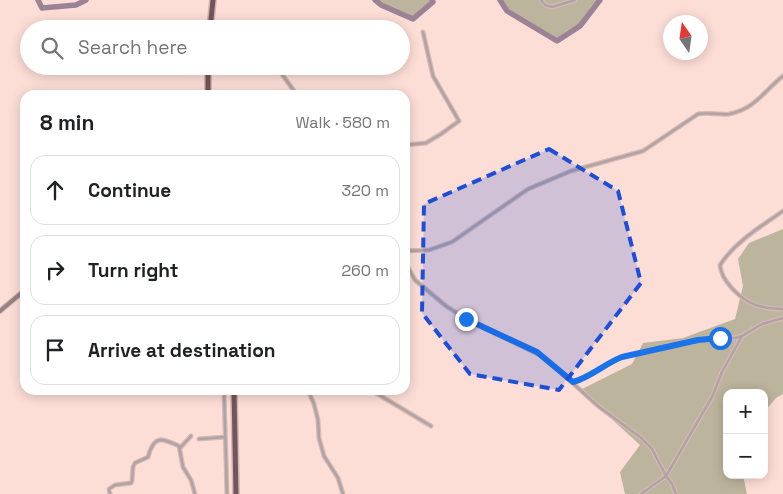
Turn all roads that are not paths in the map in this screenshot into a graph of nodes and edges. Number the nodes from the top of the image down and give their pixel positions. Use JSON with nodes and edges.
{"nodes":[{"id":1,"x":213,"y":0,"type":"edge"},
{"id":2,"x":541,"y":0,"type":"edge"},
{"id":3,"x":575,"y":0,"type":"edge"},
{"id":4,"x":211,"y":20,"type":"edge"},
{"id":5,"x":423,"y":32,"type":"dead end"},
{"id":6,"x":208,"y":75,"type":"edge"},
{"id":7,"x":283,"y":75,"type":"edge"},
{"id":8,"x":783,"y":76,"type":"edge"},
{"id":9,"x":208,"y":90,"type":"edge"},
{"id":10,"x":293,"y":90,"type":"edge"},
{"id":11,"x":410,"y":145,"type":"edge"},
{"id":12,"x":783,"y":211,"type":"edge"},
{"id":13,"x":410,"y":251,"type":"edge"},
{"id":14,"x":410,"y":271,"type":"edge"},
{"id":15,"x":20,"y":294,"type":"edge"},
{"id":16,"x":783,"y":309,"type":"edge"},
{"id":17,"x":0,"y":311,"type":"edge"},
{"id":18,"x":783,"y":318,"type":"edge"},
{"id":19,"x":742,"y":336,"type":"junction"},
{"id":20,"x":573,"y":382,"type":"junction"},
{"id":21,"x":224,"y":395,"type":"edge"},
{"id":22,"x":234,"y":395,"type":"edge"},
{"id":23,"x":310,"y":395,"type":"edge"},
{"id":24,"x":379,"y":395,"type":"edge"},
{"id":25,"x":431,"y":426,"type":"dead end"},
{"id":26,"x":191,"y":436,"type":"dead end"},
{"id":27,"x":225,"y":438,"type":"junction"},
{"id":28,"x":199,"y":439,"type":"dead end"},
{"id":29,"x":180,"y":448,"type":"junction"},
{"id":30,"x":666,"y":476,"type":"junction"},
{"id":31,"x":227,"y":478,"type":"junction"},
{"id":32,"x":236,"y":478,"type":"junction"},
{"id":33,"x":110,"y":494,"type":"edge"},
{"id":34,"x":195,"y":494,"type":"edge"},
{"id":35,"x":227,"y":494,"type":"edge"},
{"id":36,"x":236,"y":494,"type":"edge"},
{"id":37,"x":343,"y":494,"type":"edge"},
{"id":38,"x":641,"y":494,"type":"edge"},
{"id":39,"x":676,"y":494,"type":"edge"}],
"edges":[{"from":1,"to":4,"type":"highway"},
{"from":2,"to":3,"type":"street"},
{"from":5,"to":11,"type":"street"},
{"from":6,"to":9,"type":"highway"},
{"from":7,"to":10,"type":"street"},
{"from":8,"to":13,"type":"street"},
{"from":12,"to":16,"type":"street"},
{"from":14,"to":20,"type":"street"},
{"from":15,"to":17,"type":"street"},
{"from":18,"to":19,"type":"street"},
{"from":19,"to":20,"type":"street"},
{"from":19,"to":30,"type":"street"},
{"from":20,"to":30,"type":"street"},
{"from":21,"to":27,"type":"street"},
{"from":22,"to":32,"type":"highway"},
{"from":23,"to":37,"type":"street"},
{"from":24,"to":25,"type":"street"},
{"from":26,"to":29,"type":"street"},
{"from":27,"to":28,"type":"street"},
{"from":27,"to":31,"type":"street"},
{"from":29,"to":33,"type":"street"},
{"from":29,"to":34,"type":"street"},
{"from":30,"to":38,"type":"street"},
{"from":30,"to":39,"type":"street"},
{"from":31,"to":32,"type":"street"},
{"from":31,"to":35,"type":"street"},
{"from":32,"to":36,"type":"highway"}]}
